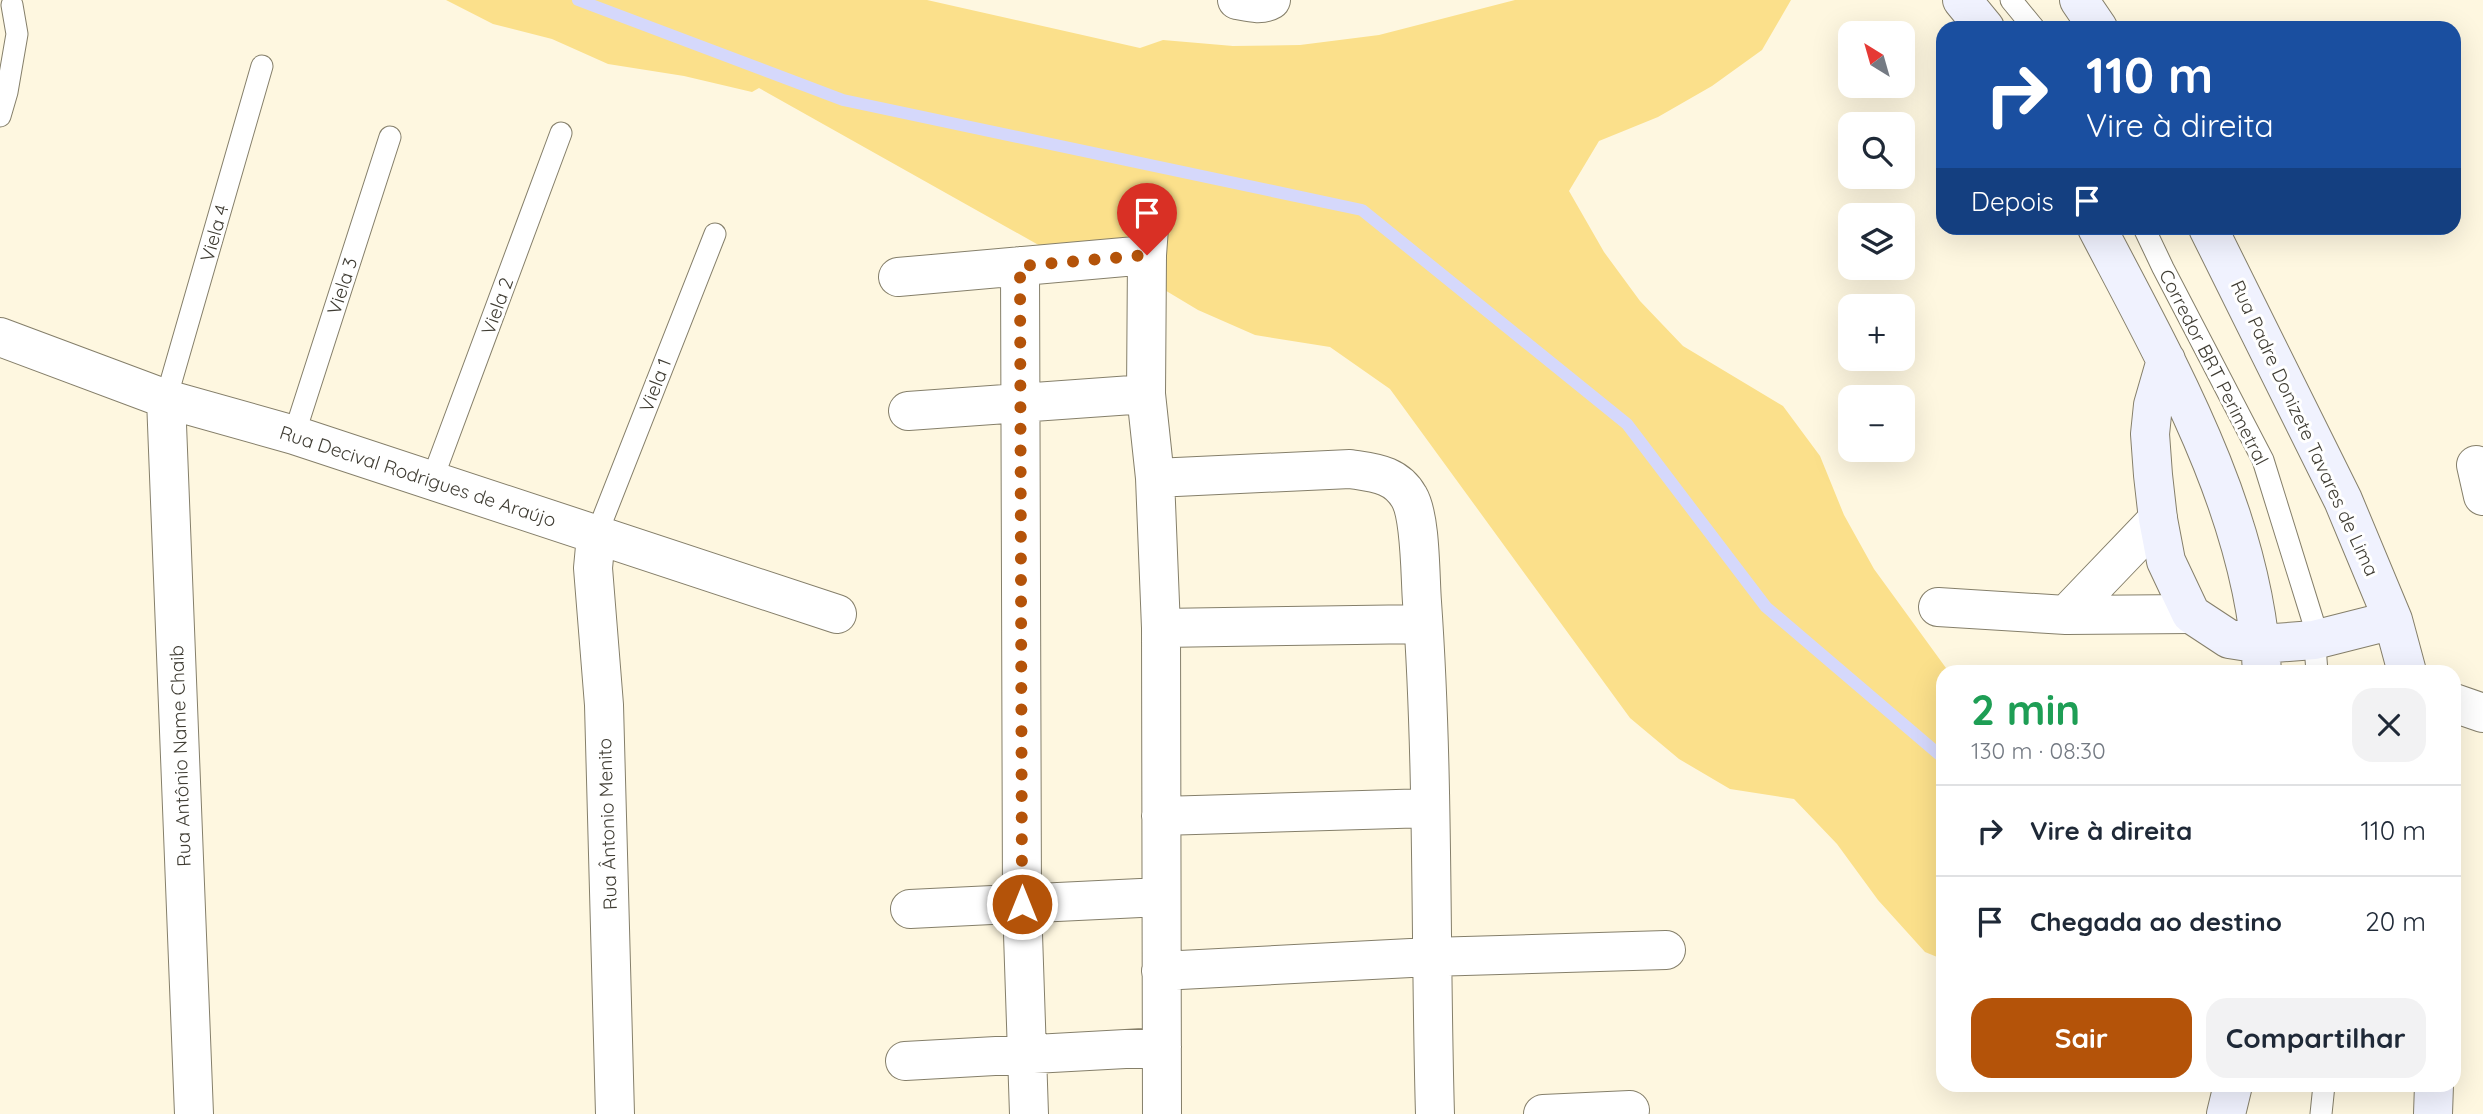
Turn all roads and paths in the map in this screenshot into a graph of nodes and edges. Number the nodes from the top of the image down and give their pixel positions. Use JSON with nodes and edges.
{"nodes":[{"id":1,"x":1237,"y":0,"type":"edge"},
{"id":2,"x":1271,"y":0,"type":"edge"},
{"id":3,"x":1962,"y":0,"type":"edge"},
{"id":4,"x":2011,"y":0,"type":"edge"},
{"id":5,"x":2079,"y":0,"type":"edge"},
{"id":6,"x":12,"y":5,"type":"dead end"},
{"id":7,"x":1979,"y":21,"type":"edge"},
{"id":8,"x":2028,"y":21,"type":"edge"},
{"id":9,"x":2093,"y":21,"type":"edge"},
{"id":10,"x":262,"y":66,"type":"dead end"},
{"id":11,"x":0,"y":116,"type":"edge"},
{"id":12,"x":561,"y":133,"type":"dead end"},
{"id":13,"x":390,"y":138,"type":"dead end"},
{"id":14,"x":1150,"y":215,"type":"dead end"},
{"id":15,"x":715,"y":234,"type":"dead end"},
{"id":16,"x":2101,"y":235,"type":"edge"},
{"id":17,"x":2148,"y":235,"type":"edge"},
{"id":18,"x":2211,"y":235,"type":"edge"},
{"id":19,"x":1147,"y":255,"type":"junction"},
{"id":20,"x":1020,"y":266,"type":"junction"},
{"id":21,"x":898,"y":276,"type":"dead end"},
{"id":22,"x":0,"y":337,"type":"edge"},
{"id":23,"x":2166,"y":360,"type":"junction"},
{"id":24,"x":1146,"y":394,"type":"junction"},
{"id":25,"x":166,"y":399,"type":"junction"},
{"id":26,"x":1021,"y":403,"type":"junction"},
{"id":27,"x":908,"y":411,"type":"dead end"},
{"id":28,"x":294,"y":435,"type":"junction"},
{"id":29,"x":1155,"y":478,"type":"junction"},
{"id":30,"x":432,"y":480,"type":"junction"},
{"id":31,"x":2158,"y":519,"type":"junction"},
{"id":32,"x":596,"y":536,"type":"junction"},
{"id":33,"x":1938,"y":607,"type":"dead end"},
{"id":34,"x":837,"y":614,"type":"dead end"},
{"id":35,"x":2190,"y":614,"type":"junction"},
{"id":36,"x":2066,"y":615,"type":"junction"},
{"id":37,"x":2393,"y":620,"type":"junction"},
{"id":38,"x":1423,"y":624,"type":"junction"},
{"id":39,"x":1161,"y":628,"type":"junction"},
{"id":40,"x":2316,"y":656,"type":"edge"},
{"id":41,"x":2262,"y":658,"type":"edge"},
{"id":42,"x":2405,"y":665,"type":"edge"},
{"id":43,"x":2461,"y":705,"type":"edge"},
{"id":44,"x":2483,"y":713,"type":"edge"},
{"id":45,"x":1430,"y":808,"type":"junction"},
{"id":46,"x":1161,"y":816,"type":"junction"},
{"id":47,"x":1161,"y":898,"type":"junction"},
{"id":48,"x":1022,"y":904,"type":"junction"},
{"id":49,"x":910,"y":909,"type":"dead end"},
{"id":50,"x":1666,"y":950,"type":"dead end"},
{"id":51,"x":1430,"y":957,"type":"junction"},
{"id":52,"x":1161,"y":971,"type":"junction"},
{"id":53,"x":1162,"y":1047,"type":"junction"},
{"id":54,"x":1027,"y":1054,"type":"junction"},
{"id":55,"x":905,"y":1061,"type":"dead end"},
{"id":56,"x":2231,"y":1092,"type":"edge"},
{"id":57,"x":2323,"y":1092,"type":"edge"},
{"id":58,"x":2434,"y":1092,"type":"edge"},
{"id":59,"x":1630,"y":1110,"type":"dead end"},
{"id":60,"x":194,"y":1114,"type":"edge"},
{"id":61,"x":615,"y":1114,"type":"edge"},
{"id":62,"x":1029,"y":1114,"type":"edge"},
{"id":63,"x":1162,"y":1114,"type":"edge"},
{"id":64,"x":1435,"y":1114,"type":"edge"},
{"id":65,"x":1543,"y":1114,"type":"edge"},
{"id":66,"x":2226,"y":1114,"type":"edge"},
{"id":67,"x":2321,"y":1114,"type":"edge"},
{"id":68,"x":2433,"y":1114,"type":"edge"}],
"edges":[{"from":1,"to":2,"type":"street"},
{"from":3,"to":7,"type":"street"},
{"from":4,"to":8,"type":"lane"},
{"from":5,"to":9,"type":"street"},
{"from":6,"to":11,"type":"lane"},
{"from":10,"to":25,"type":"lane","name":"Viela 4"},
{"from":12,"to":30,"type":"lane","name":"Viela 2"},
{"from":13,"to":28,"type":"lane","name":"Viela 3"},
{"from":14,"to":19,"type":"street"},
{"from":15,"to":32,"type":"lane","name":"Viela 1"},
{"from":16,"to":23,"type":"street"},
{"from":17,"to":40,"type":"lane","name":"Corredor BRT Perimetral"},
{"from":18,"to":37,"type":"street","name":"Rua Padre Donizete Tavares de Lima"},
{"from":19,"to":20,"type":"street"},
{"from":19,"to":24,"type":"street"},
{"from":20,"to":21,"type":"street"},
{"from":20,"to":26,"type":"street"},
{"from":22,"to":25,"type":"street","name":"Rua Decival Rodrigues de Araújo"},
{"from":23,"to":31,"type":"street"},
{"from":23,"to":41,"type":"street"},
{"from":24,"to":26,"type":"street"},
{"from":24,"to":29,"type":"street"},
{"from":25,"to":28,"type":"street","name":"Rua Decival Rodrigues de Araújo"},
{"from":25,"to":60,"type":"street","name":"Rua Antônio Name Chaib"},
{"from":26,"to":27,"type":"street"},
{"from":26,"to":48,"type":"street"},
{"from":28,"to":30,"type":"street","name":"Rua Decival Rodrigues de Araújo"},
{"from":29,"to":38,"type":"street"},
{"from":29,"to":39,"type":"street"},
{"from":30,"to":32,"type":"street","name":"Rua Decival Rodrigues de Araújo"},
{"from":31,"to":35,"type":"street"},
{"from":31,"to":36,"type":"street"},
{"from":32,"to":34,"type":"street","name":"Rua Decival Rodrigues de Araújo"},
{"from":32,"to":61,"type":"street","name":"Rua Ântonio Menito"},
{"from":33,"to":36,"type":"street"},
{"from":35,"to":36,"type":"street"},
{"from":35,"to":41,"type":"street"},
{"from":37,"to":40,"type":"street"},
{"from":37,"to":42,"type":"street","name":"Rua Padre Donizete Tavares de Lima"},
{"from":38,"to":39,"type":"street"},
{"from":38,"to":45,"type":"street"},
{"from":39,"to":46,"type":"street"},
{"from":40,"to":41,"type":"street"},
{"from":43,"to":44,"type":"street"},
{"from":45,"to":46,"type":"street"},
{"from":45,"to":51,"type":"street"},
{"from":46,"to":47,"type":"street"},
{"from":47,"to":48,"type":"street"},
{"from":47,"to":52,"type":"street"},
{"from":48,"to":49,"type":"street"},
{"from":48,"to":54,"type":"street"},
{"from":50,"to":51,"type":"street"},
{"from":51,"to":52,"type":"street"},
{"from":51,"to":64,"type":"street"},
{"from":52,"to":53,"type":"street"},
{"from":53,"to":54,"type":"street"},
{"from":53,"to":63,"type":"street"},
{"from":54,"to":55,"type":"street"},
{"from":54,"to":62,"type":"street"},
{"from":56,"to":66,"type":"street"},
{"from":57,"to":67,"type":"lane"},
{"from":58,"to":68,"type":"street"},
{"from":59,"to":65,"type":"street"}]}
